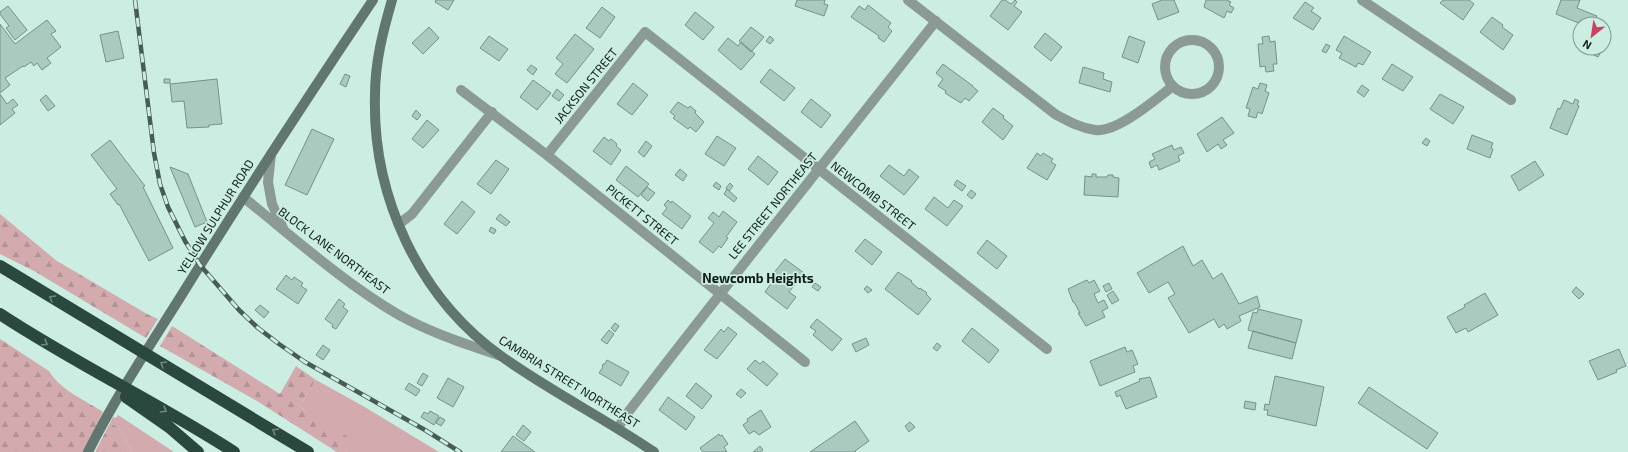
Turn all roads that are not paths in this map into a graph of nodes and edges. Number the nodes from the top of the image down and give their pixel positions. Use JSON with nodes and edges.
{"nodes":[{"id":1,"x":373,"y":0,"type":"edge"},
{"id":2,"x":392,"y":0,"type":"edge"},
{"id":3,"x":908,"y":0,"type":"edge"},
{"id":4,"x":1362,"y":0,"type":"edge"},
{"id":5,"x":936,"y":21,"type":"junction"},
{"id":6,"x":645,"y":32,"type":"joint"},
{"id":7,"x":1173,"y":86,"type":"junction"},
{"id":8,"x":462,"y":90,"type":"dead end"},
{"id":9,"x":1511,"y":100,"type":"dead end"},
{"id":10,"x":492,"y":112,"type":"junction"},
{"id":11,"x":271,"y":154,"type":"junction"},
{"id":12,"x":547,"y":155,"type":"junction"},
{"id":13,"x":819,"y":170,"type":"junction"},
{"id":14,"x":243,"y":197,"type":"junction"},
{"id":15,"x":399,"y":224,"type":"junction"},
{"id":16,"x":284,"y":230,"type":"junction"},
{"id":17,"x":0,"y":266,"type":"edge"},
{"id":18,"x":719,"y":294,"type":"junction"},
{"id":19,"x":0,"y":314,"type":"edge"},
{"id":20,"x":1047,"y":349,"type":"dead end"},
{"id":21,"x":501,"y":356,"type":"junction"},
{"id":22,"x":805,"y":362,"type":"dead end"},
{"id":23,"x":81,"y":365,"type":"junction"},
{"id":24,"x":618,"y":428,"type":"junction"},
{"id":25,"x":88,"y":452,"type":"edge"},
{"id":26,"x":198,"y":452,"type":"edge"},
{"id":27,"x":234,"y":452,"type":"edge"},
{"id":28,"x":308,"y":452,"type":"edge"},
{"id":29,"x":654,"y":452,"type":"edge"}],
"edges":[{"from":1,"to":11,"type":"main road","name":"YELLOW SULPHUR ROAD"},
{"from":2,"to":15,"type":"main road","name":"CAMBRIA STREET NORTHEAST"},
{"from":3,"to":5,"type":"street"},
{"from":4,"to":9,"type":"street"},
{"from":5,"to":7,"type":"street"},
{"from":5,"to":13,"type":"street","name":"LEE STREET NORTHEAST"},
{"from":6,"to":12,"type":"street","name":"JACKSON STREET"},
{"from":6,"to":13,"type":"street","name":"NEWCOMB STREET"},
{"from":7,"to":7,"type":"street"},
{"from":8,"to":10,"type":"street","name":"PICKETT STREET"},
{"from":10,"to":12,"type":"street","name":"PICKETT STREET"},
{"from":10,"to":15,"type":"street"},
{"from":11,"to":14,"type":"main road","name":"YELLOW SULPHUR ROAD"},
{"from":11,"to":16,"type":"street"},
{"from":12,"to":18,"type":"street","name":"PICKETT STREET"},
{"from":13,"to":18,"type":"street","name":"LEE STREET NORTHEAST"},
{"from":13,"to":20,"type":"street","name":"NEWCOMB STREET"},
{"from":14,"to":16,"type":"street","name":"BLOCK LANE NORTHEAST"},
{"from":14,"to":25,"type":"main road","name":"YELLOW SULPHUR ROAD"},
{"from":15,"to":21,"type":"main road","name":"CAMBRIA STREET NORTHEAST"},
{"from":16,"to":21,"type":"street","name":"BLOCK LANE NORTHEAST"},
{"from":28,"to":17,"type":"highway","one_way":true},
{"from":18,"to":22,"type":"street","name":"PICKETT STREET"},
{"from":18,"to":24,"type":"street","name":"LEE STREET NORTHEAST"},
{"from":19,"to":23,"type":"highway","one_way":true},
{"from":21,"to":24,"type":"main road","name":"CAMBRIA STREET NORTHEAST"},
{"from":23,"to":26,"type":"highway"},
{"from":23,"to":27,"type":"highway","one_way":true},
{"from":24,"to":29,"type":"main road","name":"CAMBRIA STREET NORTHEAST"}]}
